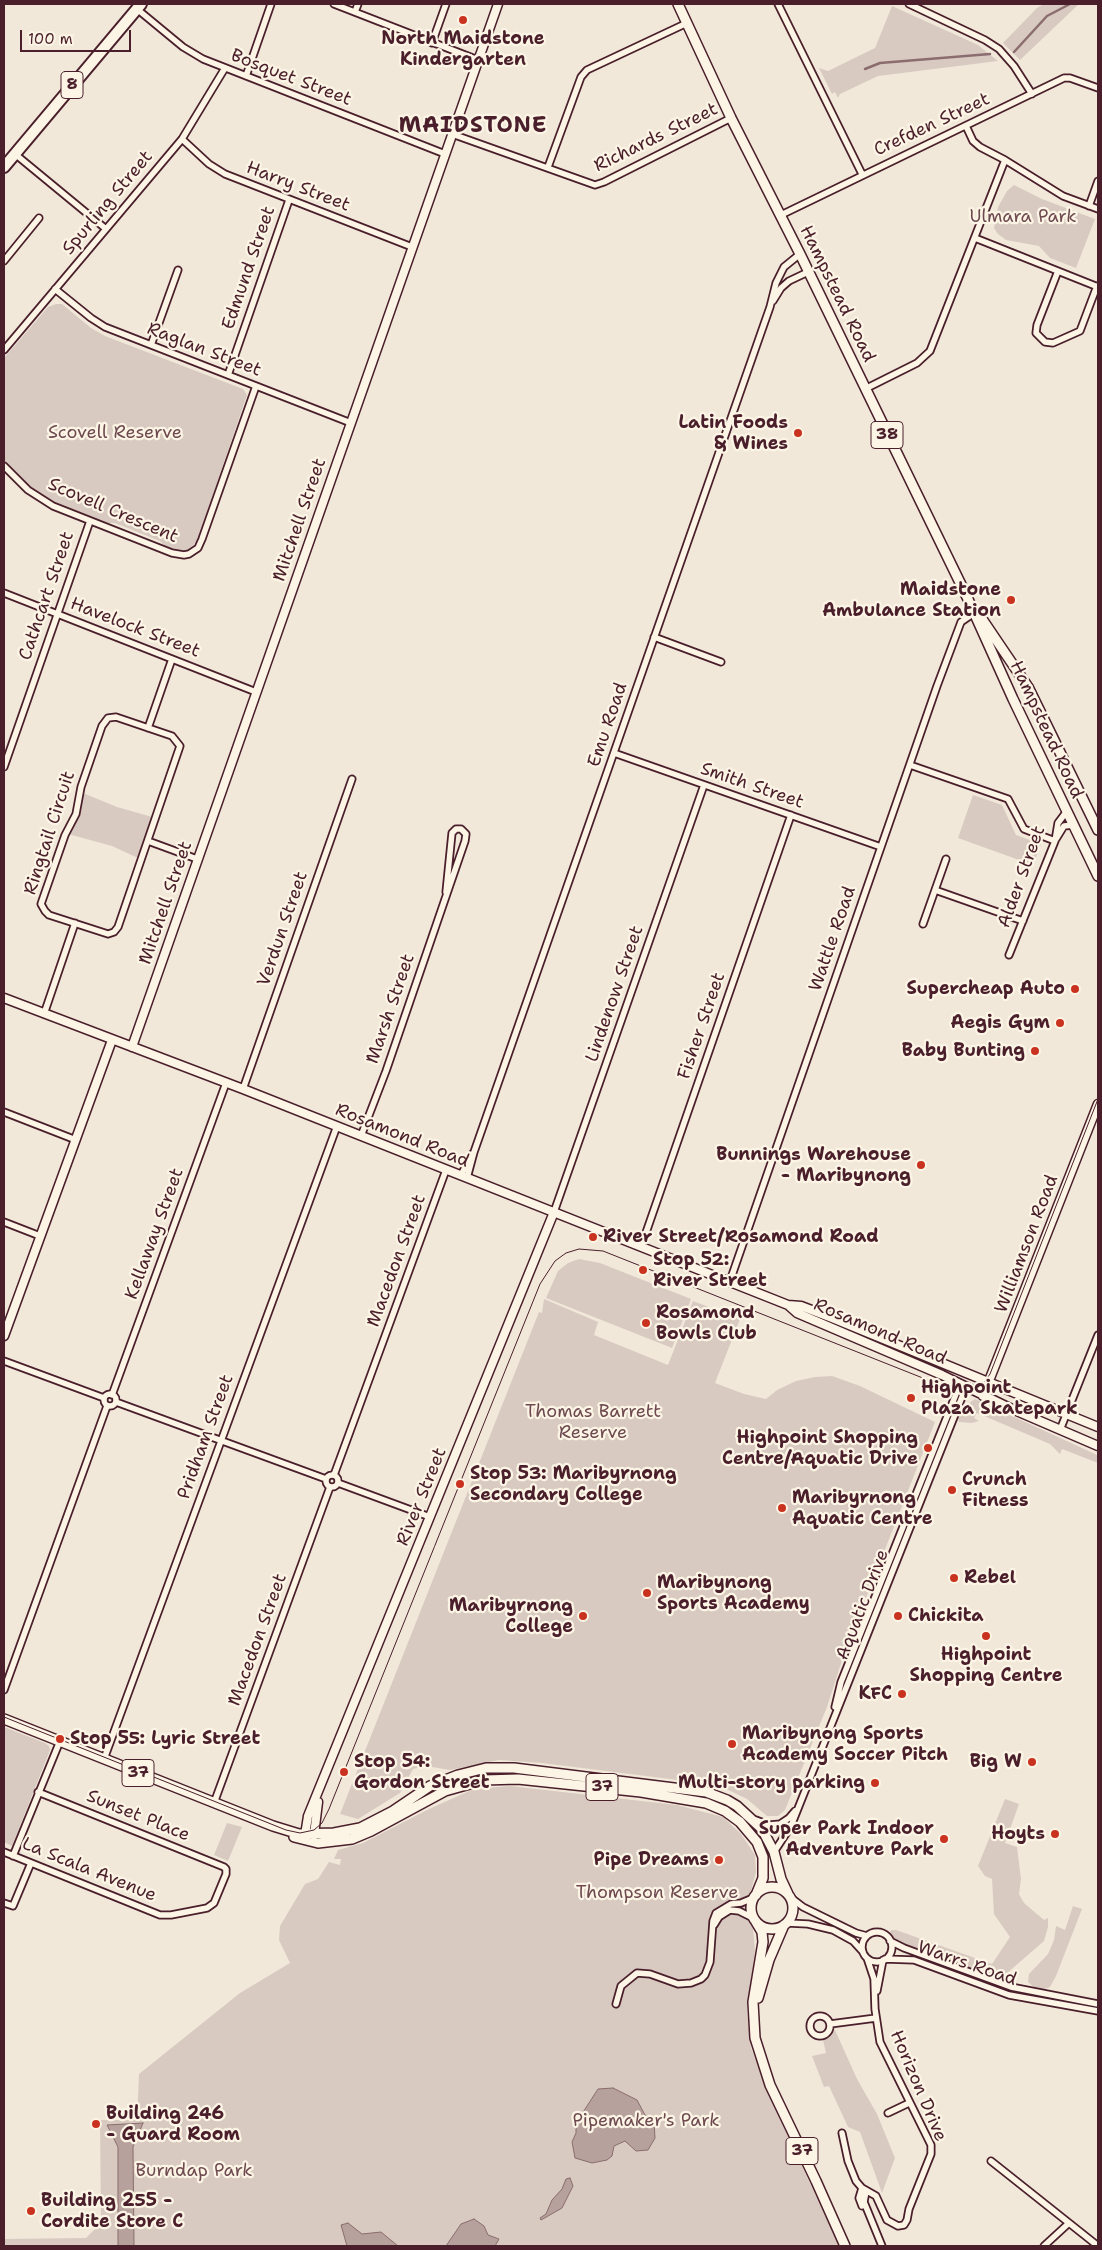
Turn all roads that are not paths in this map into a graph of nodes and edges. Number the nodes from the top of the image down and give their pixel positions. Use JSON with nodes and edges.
{"nodes":[{"id":1,"x":271,"y":4,"type":"edge"},
{"id":2,"x":334,"y":4,"type":"edge"},
{"id":3,"x":358,"y":4,"type":"edge"},
{"id":4,"x":446,"y":4,"type":"edge"},
{"id":5,"x":498,"y":4,"type":"edge"},
{"id":6,"x":678,"y":4,"type":"edge"},
{"id":7,"x":778,"y":4,"type":"edge"},
{"id":8,"x":909,"y":4,"type":"edge"},
{"id":9,"x":139,"y":6,"type":"edge"},
{"id":10,"x":355,"y":12,"type":"junction"},
{"id":11,"x":687,"y":23,"type":"junction"},
{"id":12,"x":432,"y":43,"type":"junction"},
{"id":13,"x":478,"y":60,"type":"junction"},
{"id":14,"x":226,"y":68,"type":"junction"},
{"id":15,"x":246,"y":76,"type":"junction"},
{"id":16,"x":1098,"y":88,"type":"edge"},
{"id":17,"x":1032,"y":94,"type":"junction"},
{"id":18,"x":731,"y":118,"type":"junction"},
{"id":19,"x":966,"y":126,"type":"junction"},
{"id":20,"x":452,"y":134,"type":"junction"},
{"id":21,"x":182,"y":139,"type":"junction"},
{"id":22,"x":15,"y":154,"type":"junction"},
{"id":23,"x":445,"y":154,"type":"junction"},
{"id":24,"x":1005,"y":160,"type":"junction"},
{"id":25,"x":4,"y":167,"type":"edge"},
{"id":26,"x":548,"y":167,"type":"junction"},
{"id":27,"x":862,"y":174,"type":"junction"},
{"id":28,"x":1098,"y":181,"type":"edge"},
{"id":29,"x":289,"y":200,"type":"junction"},
{"id":30,"x":1089,"y":206,"type":"junction"},
{"id":31,"x":1098,"y":209,"type":"edge"},
{"id":32,"x":781,"y":215,"type":"junction"},
{"id":33,"x":40,"y":218,"type":"dead end"},
{"id":34,"x":106,"y":229,"type":"junction"},
{"id":35,"x":975,"y":238,"type":"junction"},
{"id":36,"x":412,"y":247,"type":"junction"},
{"id":37,"x":800,"y":254,"type":"junction"},
{"id":38,"x":4,"y":260,"type":"edge"},
{"id":39,"x":178,"y":270,"type":"dead end"},
{"id":40,"x":1058,"y":271,"type":"junction"},
{"id":41,"x":808,"y":272,"type":"junction"},
{"id":42,"x":1098,"y":286,"type":"edge"},
{"id":43,"x":55,"y":289,"type":"junction"},
{"id":44,"x":770,"y":307,"type":"junction"},
{"id":45,"x":151,"y":345,"type":"junction"},
{"id":46,"x":4,"y":350,"type":"edge"},
{"id":47,"x":228,"y":375,"type":"junction"},
{"id":48,"x":256,"y":386,"type":"junction"},
{"id":49,"x":865,"y":388,"type":"junction"},
{"id":50,"x":350,"y":423,"type":"junction"},
{"id":51,"x":4,"y":466,"type":"edge"},
{"id":52,"x":90,"y":521,"type":"junction"},
{"id":53,"x":4,"y":593,"type":"edge"},
{"id":54,"x":967,"y":597,"type":"junction"},
{"id":55,"x":974,"y":613,"type":"junction"},
{"id":56,"x":57,"y":614,"type":"junction"},
{"id":57,"x":654,"y":638,"type":"junction"},
{"id":58,"x":172,"y":659,"type":"junction"},
{"id":59,"x":721,"y":662,"type":"dead end"},
{"id":60,"x":256,"y":692,"type":"junction"},
{"id":61,"x":148,"y":728,"type":"junction"},
{"id":62,"x":614,"y":753,"type":"junction"},
{"id":63,"x":910,"y":765,"type":"junction"},
{"id":64,"x":4,"y":767,"type":"edge"},
{"id":65,"x":352,"y":778,"type":"dead end"},
{"id":66,"x":704,"y":785,"type":"junction"},
{"id":67,"x":1067,"y":811,"type":"junction"},
{"id":68,"x":791,"y":815,"type":"junction"},
{"id":69,"x":1074,"y":825,"type":"junction"},
{"id":70,"x":1098,"y":830,"type":"edge"},
{"id":71,"x":148,"y":841,"type":"junction"},
{"id":72,"x":1055,"y":841,"type":"junction"},
{"id":73,"x":881,"y":847,"type":"junction"},
{"id":74,"x":946,"y":859,"type":"dead end"},
{"id":75,"x":197,"y":860,"type":"junction"},
{"id":76,"x":1098,"y":876,"type":"edge"},
{"id":77,"x":936,"y":890,"type":"junction"},
{"id":78,"x":446,"y":892,"type":"junction"},
{"id":79,"x":1023,"y":921,"type":"junction"},
{"id":80,"x":75,"y":923,"type":"junction"},
{"id":81,"x":924,"y":924,"type":"dead end"},
{"id":82,"x":1009,"y":955,"type":"dead end"},
{"id":83,"x":4,"y":998,"type":"edge"},
{"id":84,"x":44,"y":1014,"type":"junction"},
{"id":85,"x":112,"y":1040,"type":"junction"},
{"id":86,"x":132,"y":1047,"type":"junction"},
{"id":87,"x":226,"y":1083,"type":"junction"},
{"id":88,"x":243,"y":1089,"type":"junction"},
{"id":89,"x":1098,"y":1104,"type":"edge"},
{"id":90,"x":4,"y":1112,"type":"edge"},
{"id":91,"x":337,"y":1126,"type":"junction"},
{"id":92,"x":361,"y":1136,"type":"junction"},
{"id":93,"x":76,"y":1140,"type":"junction"},
{"id":94,"x":446,"y":1170,"type":"junction"},
{"id":95,"x":464,"y":1177,"type":"junction"},
{"id":96,"x":554,"y":1212,"type":"junction"},
{"id":97,"x":4,"y":1222,"type":"edge"},
{"id":98,"x":40,"y":1236,"type":"junction"},
{"id":99,"x":641,"y":1247,"type":"junction"},
{"id":100,"x":730,"y":1281,"type":"junction"},
{"id":101,"x":788,"y":1305,"type":"junction"},
{"id":102,"x":4,"y":1332,"type":"edge"},
{"id":103,"x":1098,"y":1335,"type":"edge"},
{"id":104,"x":4,"y":1361,"type":"edge"},
{"id":105,"x":968,"y":1373,"type":"junction"},
{"id":106,"x":989,"y":1382,"type":"junction"},
{"id":107,"x":963,"y":1386,"type":"junction"},
{"id":108,"x":112,"y":1394,"type":"junction"},
{"id":109,"x":983,"y":1396,"type":"junction"},
{"id":110,"x":104,"y":1398,"type":"junction"},
{"id":111,"x":116,"y":1402,"type":"junction"},
{"id":112,"x":107,"y":1406,"type":"junction"},
{"id":113,"x":1066,"y":1415,"type":"junction"},
{"id":114,"x":1098,"y":1428,"type":"edge"},
{"id":115,"x":1060,"y":1430,"type":"junction"},
{"id":116,"x":221,"y":1440,"type":"junction"},
{"id":117,"x":1098,"y":1446,"type":"edge"},
{"id":118,"x":334,"y":1475,"type":"junction"},
{"id":119,"x":326,"y":1480,"type":"junction"},
{"id":120,"x":338,"y":1484,"type":"junction"},
{"id":121,"x":330,"y":1487,"type":"junction"},
{"id":122,"x":430,"y":1517,"type":"junction"},
{"id":123,"x":4,"y":1690,"type":"edge"},
{"id":124,"x":4,"y":1718,"type":"edge"},
{"id":125,"x":60,"y":1741,"type":"junction"},
{"id":126,"x":104,"y":1759,"type":"junction"},
{"id":127,"x":430,"y":1786,"type":"junction"},
{"id":128,"x":445,"y":1791,"type":"junction"},
{"id":129,"x":38,"y":1792,"type":"junction"},
{"id":130,"x":214,"y":1803,"type":"junction"},
{"id":131,"x":798,"y":1807,"type":"junction"},
{"id":132,"x":753,"y":1818,"type":"junction"},
{"id":133,"x":309,"y":1838,"type":"junction"},
{"id":134,"x":4,"y":1852,"type":"edge"},
{"id":135,"x":774,"y":1852,"type":"junction"},
{"id":136,"x":13,"y":1856,"type":"junction"},
{"id":137,"x":31,"y":1864,"type":"junction"},
{"id":138,"x":226,"y":1869,"type":"joint"},
{"id":139,"x":754,"y":1896,"type":"junction"},
{"id":140,"x":789,"y":1896,"type":"junction"},
{"id":141,"x":4,"y":1903,"type":"edge"},
{"id":142,"x":755,"y":1920,"type":"junction"},
{"id":143,"x":785,"y":1924,"type":"junction"},
{"id":144,"x":712,"y":1931,"type":"junction"},
{"id":145,"x":867,"y":1936,"type":"junction"},
{"id":146,"x":890,"y":1941,"type":"junction"},
{"id":147,"x":866,"y":1956,"type":"junction"},
{"id":148,"x":884,"y":1960,"type":"junction"},
{"id":149,"x":616,"y":2004,"type":"dead end"},
{"id":150,"x":1098,"y":2004,"type":"edge"},
{"id":151,"x":1098,"y":2011,"type":"edge"},
{"id":152,"x":876,"y":2018,"type":"junction"},
{"id":153,"x":830,"y":2024,"type":"dead end"},
{"id":154,"x":760,"y":2056,"type":"junction"},
{"id":155,"x":909,"y":2103,"type":"junction"},
{"id":156,"x":888,"y":2113,"type":"dead end"},
{"id":157,"x":842,"y":2132,"type":"dead end"},
{"id":158,"x":992,"y":2161,"type":"dead end"},
{"id":159,"x":864,"y":2189,"type":"junction"},
{"id":160,"x":1069,"y":2223,"type":"junction"},
{"id":161,"x":844,"y":2246,"type":"edge"},
{"id":162,"x":882,"y":2246,"type":"edge"},
{"id":163,"x":1044,"y":2246,"type":"edge"},
{"id":164,"x":1098,"y":2246,"type":"edge"}],
"edges":[{"from":1,"to":15,"type":"street"},
{"from":2,"to":10,"type":"street"},
{"from":3,"to":10,"type":"street"},
{"from":4,"to":12,"type":"street"},
{"from":5,"to":13,"type":"street","name":"Mitchell Street"},
{"from":6,"to":11,"type":"main road","name":"Hampstead Road","number":"38"},
{"from":7,"to":27,"type":"street"},
{"from":8,"to":17,"type":"street"},
{"from":9,"to":14,"type":"street","name":"Bosquet Street"},
{"from":9,"to":22,"type":"highway","number":"8"},
{"from":10,"to":12,"type":"street"},
{"from":11,"to":18,"type":"main road","name":"Hampstead Road","number":"38"},
{"from":11,"to":26,"type":"street"},
{"from":12,"to":13,"type":"street"},
{"from":13,"to":20,"type":"street","name":"Mitchell Street"},
{"from":14,"to":15,"type":"street","name":"Bosquet Street"},
{"from":14,"to":21,"type":"street","name":"Spurling Street"},
{"from":15,"to":23,"type":"street","name":"Bosquet Street"},
{"from":16,"to":17,"type":"street","name":"Crefden Street"},
{"from":17,"to":19,"type":"street","name":"Crefden Street"},
{"from":18,"to":26,"type":"street","name":"Richards Street"},
{"from":18,"to":32,"type":"main road","name":"Hampstead Road","number":"38"},
{"from":19,"to":24,"type":"street"},
{"from":19,"to":27,"type":"street","name":"Crefden Street"},
{"from":20,"to":23,"type":"street","name":"Mitchell Street"},
{"from":20,"to":26,"type":"street","name":"Richards Street"},
{"from":21,"to":29,"type":"street","name":"Harry Street"},
{"from":21,"to":34,"type":"street","name":"Spurling Street"},
{"from":22,"to":25,"type":"highway","number":"8"},
{"from":22,"to":34,"type":"street"},
{"from":23,"to":36,"type":"street","name":"Mitchell Street"},
{"from":24,"to":30,"type":"street"},
{"from":24,"to":35,"type":"street"},
{"from":27,"to":32,"type":"street","name":"Crefden Street"},
{"from":28,"to":30,"type":"street"},
{"from":29,"to":36,"type":"street","name":"Harry Street"},
{"from":29,"to":47,"type":"street","name":"Edmund Street"},
{"from":30,"to":31,"type":"street"},
{"from":32,"to":37,"type":"main road","name":"Hampstead Road","number":"38"},
{"from":33,"to":38,"type":"street"},
{"from":34,"to":43,"type":"street","name":"Spurling Street"},
{"from":35,"to":40,"type":"street"},
{"from":35,"to":49,"type":"street"},
{"from":36,"to":50,"type":"street","name":"Mitchell Street"},
{"from":37,"to":41,"type":"main road","name":"Hampstead Road","number":"38"},
{"from":37,"to":44,"type":"street","name":"Emu Road"},
{"from":39,"to":45,"type":"street"},
{"from":40,"to":42,"type":"street"},
{"from":40,"to":42,"type":"street"},
{"from":41,"to":44,"type":"street","name":"Emu Road"},
{"from":41,"to":49,"type":"main road","name":"Hampstead Road","number":"38"},
{"from":43,"to":45,"type":"street","name":"Raglan Street"},
{"from":43,"to":46,"type":"street","name":"Spurling Street"},
{"from":44,"to":57,"type":"street","name":"Emu Road"},
{"from":45,"to":47,"type":"street","name":"Raglan Street"},
{"from":47,"to":48,"type":"street","name":"Raglan Street"},
{"from":48,"to":50,"type":"street","name":"Raglan Street"},
{"from":48,"to":52,"type":"street","name":"Scovell Crescent"},
{"from":49,"to":54,"type":"main road","name":"Hampstead Road","number":"38"},
{"from":50,"to":60,"type":"street","name":"Mitchell Street"},
{"from":51,"to":52,"type":"street","name":"Scovell Crescent"},
{"from":52,"to":56,"type":"street","name":"Cathcart Street"},
{"from":53,"to":56,"type":"street","name":"Havelock Street"},
{"from":54,"to":55,"type":"main road","name":"Hampstead Road","number":"38"},
{"from":54,"to":70,"type":"main road","name":"Hampstead Road","number":"38"},
{"from":55,"to":63,"type":"street","name":"Wattle Road"},
{"from":55,"to":67,"type":"main road","name":"Hampstead Road","number":"38"},
{"from":56,"to":58,"type":"street","name":"Havelock Street"},
{"from":56,"to":64,"type":"street","name":"Cathcart Street"},
{"from":57,"to":59,"type":"street"},
{"from":57,"to":62,"type":"street","name":"Emu Road"},
{"from":58,"to":60,"type":"street","name":"Havelock Street"},
{"from":58,"to":61,"type":"street"},
{"from":60,"to":75,"type":"street","name":"Mitchell Street"},
{"from":61,"to":71,"type":"street","name":"Ringtail Circuit"},
{"from":61,"to":80,"type":"street","name":"Ringtail Circuit"},
{"from":62,"to":66,"type":"street","name":"Smith Street"},
{"from":62,"to":95,"type":"street","name":"Emu Road"},
{"from":63,"to":72,"type":"street"},
{"from":63,"to":73,"type":"street","name":"Wattle Road"},
{"from":65,"to":88,"type":"street","name":"Verdun Street"},
{"from":66,"to":68,"type":"street","name":"Smith Street"},
{"from":66,"to":96,"type":"street","name":"Lindenow Street"},
{"from":67,"to":69,"type":"main road","name":"Hampstead Road","number":"38"},
{"from":67,"to":72,"type":"street","name":"Alder Street"},
{"from":68,"to":73,"type":"street","name":"Smith Street"},
{"from":68,"to":99,"type":"street","name":"Fisher Street"},
{"from":69,"to":72,"type":"street"},
{"from":69,"to":76,"type":"main road","name":"Hampstead Road","number":"38"},
{"from":71,"to":75,"type":"street"},
{"from":71,"to":80,"type":"street","name":"Ringtail Circuit"},
{"from":72,"to":79,"type":"street","name":"Alder Street"},
{"from":73,"to":100,"type":"street","name":"Wattle Road"},
{"from":74,"to":77,"type":"street"},
{"from":75,"to":86,"type":"street","name":"Mitchell Street"},
{"from":77,"to":79,"type":"street"},
{"from":77,"to":81,"type":"street"},
{"from":78,"to":78,"type":"street","name":"Marsh Street"},
{"from":78,"to":92,"type":"street","name":"Marsh Street"},
{"from":79,"to":82,"type":"street","name":"Alder Street"},
{"from":80,"to":84,"type":"street"},
{"from":83,"to":84,"type":"street","name":"Rosamond Road"},
{"from":84,"to":85,"type":"street","name":"Rosamond Road"},
{"from":85,"to":86,"type":"street","name":"Rosamond Road"},
{"from":85,"to":93,"type":"street"},
{"from":86,"to":87,"type":"street","name":"Rosamond Road"},
{"from":87,"to":88,"type":"street","name":"Rosamond Road"},
{"from":87,"to":108,"type":"street","name":"Kellaway Street"},
{"from":88,"to":91,"type":"street","name":"Rosamond Road"},
{"from":89,"to":106,"type":"street","name":"Williamson Road"},
{"from":90,"to":93,"type":"street"},
{"from":91,"to":92,"type":"street","name":"Rosamond Road"},
{"from":91,"to":116,"type":"street","name":"Pridham Street"},
{"from":92,"to":94,"type":"street","name":"Rosamond Road"},
{"from":93,"to":98,"type":"street"},
{"from":94,"to":95,"type":"street","name":"Rosamond Road"},
{"from":94,"to":118,"type":"street","name":"Macedon Street"},
{"from":95,"to":96,"type":"street","name":"Rosamond Road"},
{"from":96,"to":99,"type":"street","name":"Rosamond Road"},
{"from":96,"to":122,"type":"street","name":"River Street"},
{"from":97,"to":98,"type":"street"},
{"from":98,"to":102,"type":"street"},
{"from":99,"to":100,"type":"street","name":"Rosamond Road"},
{"from":100,"to":101,"type":"street","name":"Rosamond Road"},
{"from":101,"to":105,"type":"street","name":"Rosamond Road"},
{"from":101,"to":107,"type":"street","name":"Rosamond Road"},
{"from":103,"to":113,"type":"street"},
{"from":104,"to":110,"type":"street"},
{"from":105,"to":106,"type":"street","name":"Rosamond Road"},
{"from":105,"to":107,"type":"street","name":"Aquatic Drive"},
{"from":106,"to":109,"type":"street","name":"Williamson Road"},
{"from":106,"to":113,"type":"street","name":"Rosamond Road"},
{"from":107,"to":109,"type":"street","name":"Rosamond Road"},
{"from":107,"to":131,"type":"street","name":"Aquatic Drive"},
{"from":108,"to":110,"type":"street"},
{"from":108,"to":111,"type":"street"},
{"from":109,"to":115,"type":"street","name":"Rosamond Road"},
{"from":110,"to":112,"type":"street"},
{"from":111,"to":112,"type":"street"},
{"from":111,"to":116,"type":"street"},
{"from":112,"to":123,"type":"street"},
{"from":113,"to":114,"type":"street","name":"Rosamond Road"},
{"from":113,"to":115,"type":"street"},
{"from":115,"to":117,"type":"street","name":"Rosamond Road"},
{"from":116,"to":119,"type":"street"},
{"from":116,"to":126,"type":"street","name":"Pridham Street"},
{"from":118,"to":119,"type":"street"},
{"from":118,"to":120,"type":"street"},
{"from":119,"to":121,"type":"street"},
{"from":120,"to":121,"type":"street"},
{"from":120,"to":122,"type":"street"},
{"from":121,"to":130,"type":"street","name":"Macedon Street"},
{"from":122,"to":133,"type":"street","name":"River Street"},
{"from":124,"to":125,"type":"main road","number":"37"},
{"from":125,"to":126,"type":"main road","number":"37"},
{"from":125,"to":129,"type":"street"},
{"from":126,"to":130,"type":"main road","number":"37"},
{"from":127,"to":128,"type":"main road"},
{"from":127,"to":132,"type":"main road","number":"37"},
{"from":127,"to":133,"type":"main road","number":"37"},
{"from":128,"to":133,"type":"main road","number":"37"},
{"from":128,"to":139,"type":"main road","number":"37"},
{"from":129,"to":136,"type":"street"},
{"from":129,"to":138,"type":"street","name":"Sunset Place"},
{"from":130,"to":133,"type":"main road","number":"37"},
{"from":131,"to":132,"type":"street","name":"Aquatic Drive"},
{"from":131,"to":135,"type":"street","name":"Aquatic Drive"},
{"from":132,"to":135,"type":"main road","number":"37"},
{"from":134,"to":136,"type":"street","name":"La Scala Avenue"},
{"from":135,"to":140,"type":"main road","number":"37"},
{"from":136,"to":137,"type":"street","name":"La Scala Avenue"},
{"from":137,"to":138,"type":"street","name":"La Scala Avenue"},
{"from":137,"to":141,"type":"street"},
{"from":139,"to":140,"type":"main road"},
{"from":139,"to":142,"type":"main road","number":"37"},
{"from":139,"to":144,"type":"street"},
{"from":140,"to":143,"type":"main road","number":"37"},
{"from":140,"to":145,"type":"street"},
{"from":142,"to":143,"type":"main road"},
{"from":142,"to":144,"type":"street"},
{"from":142,"to":154,"type":"main road","number":"37"},
{"from":143,"to":147,"type":"street"},
{"from":143,"to":154,"type":"main road","number":"37"},
{"from":144,"to":149,"type":"street"},
{"from":145,"to":146,"type":"street"},
{"from":145,"to":147,"type":"street"},
{"from":146,"to":148,"type":"street"},
{"from":146,"to":150,"type":"street","name":"Warrs Road"},
{"from":147,"to":148,"type":"street"},
{"from":147,"to":152,"type":"street","name":"Horizon Drive"},
{"from":148,"to":151,"type":"street","name":"Warrs Road"},
{"from":148,"to":152,"type":"street","name":"Horizon Drive"},
{"from":152,"to":153,"type":"street","name":"Horizon Drive"},
{"from":152,"to":155,"type":"street","name":"Horizon Drive"},
{"from":154,"to":161,"type":"main road","number":"37"},
{"from":155,"to":156,"type":"street"},
{"from":155,"to":159,"type":"street","name":"Horizon Drive"},
{"from":157,"to":159,"type":"street","name":"Horizon Drive"},
{"from":158,"to":160,"type":"street"},
{"from":159,"to":162,"type":"street","name":"Horizon Drive"},
{"from":160,"to":163,"type":"street"},
{"from":160,"to":164,"type":"street"}]}
